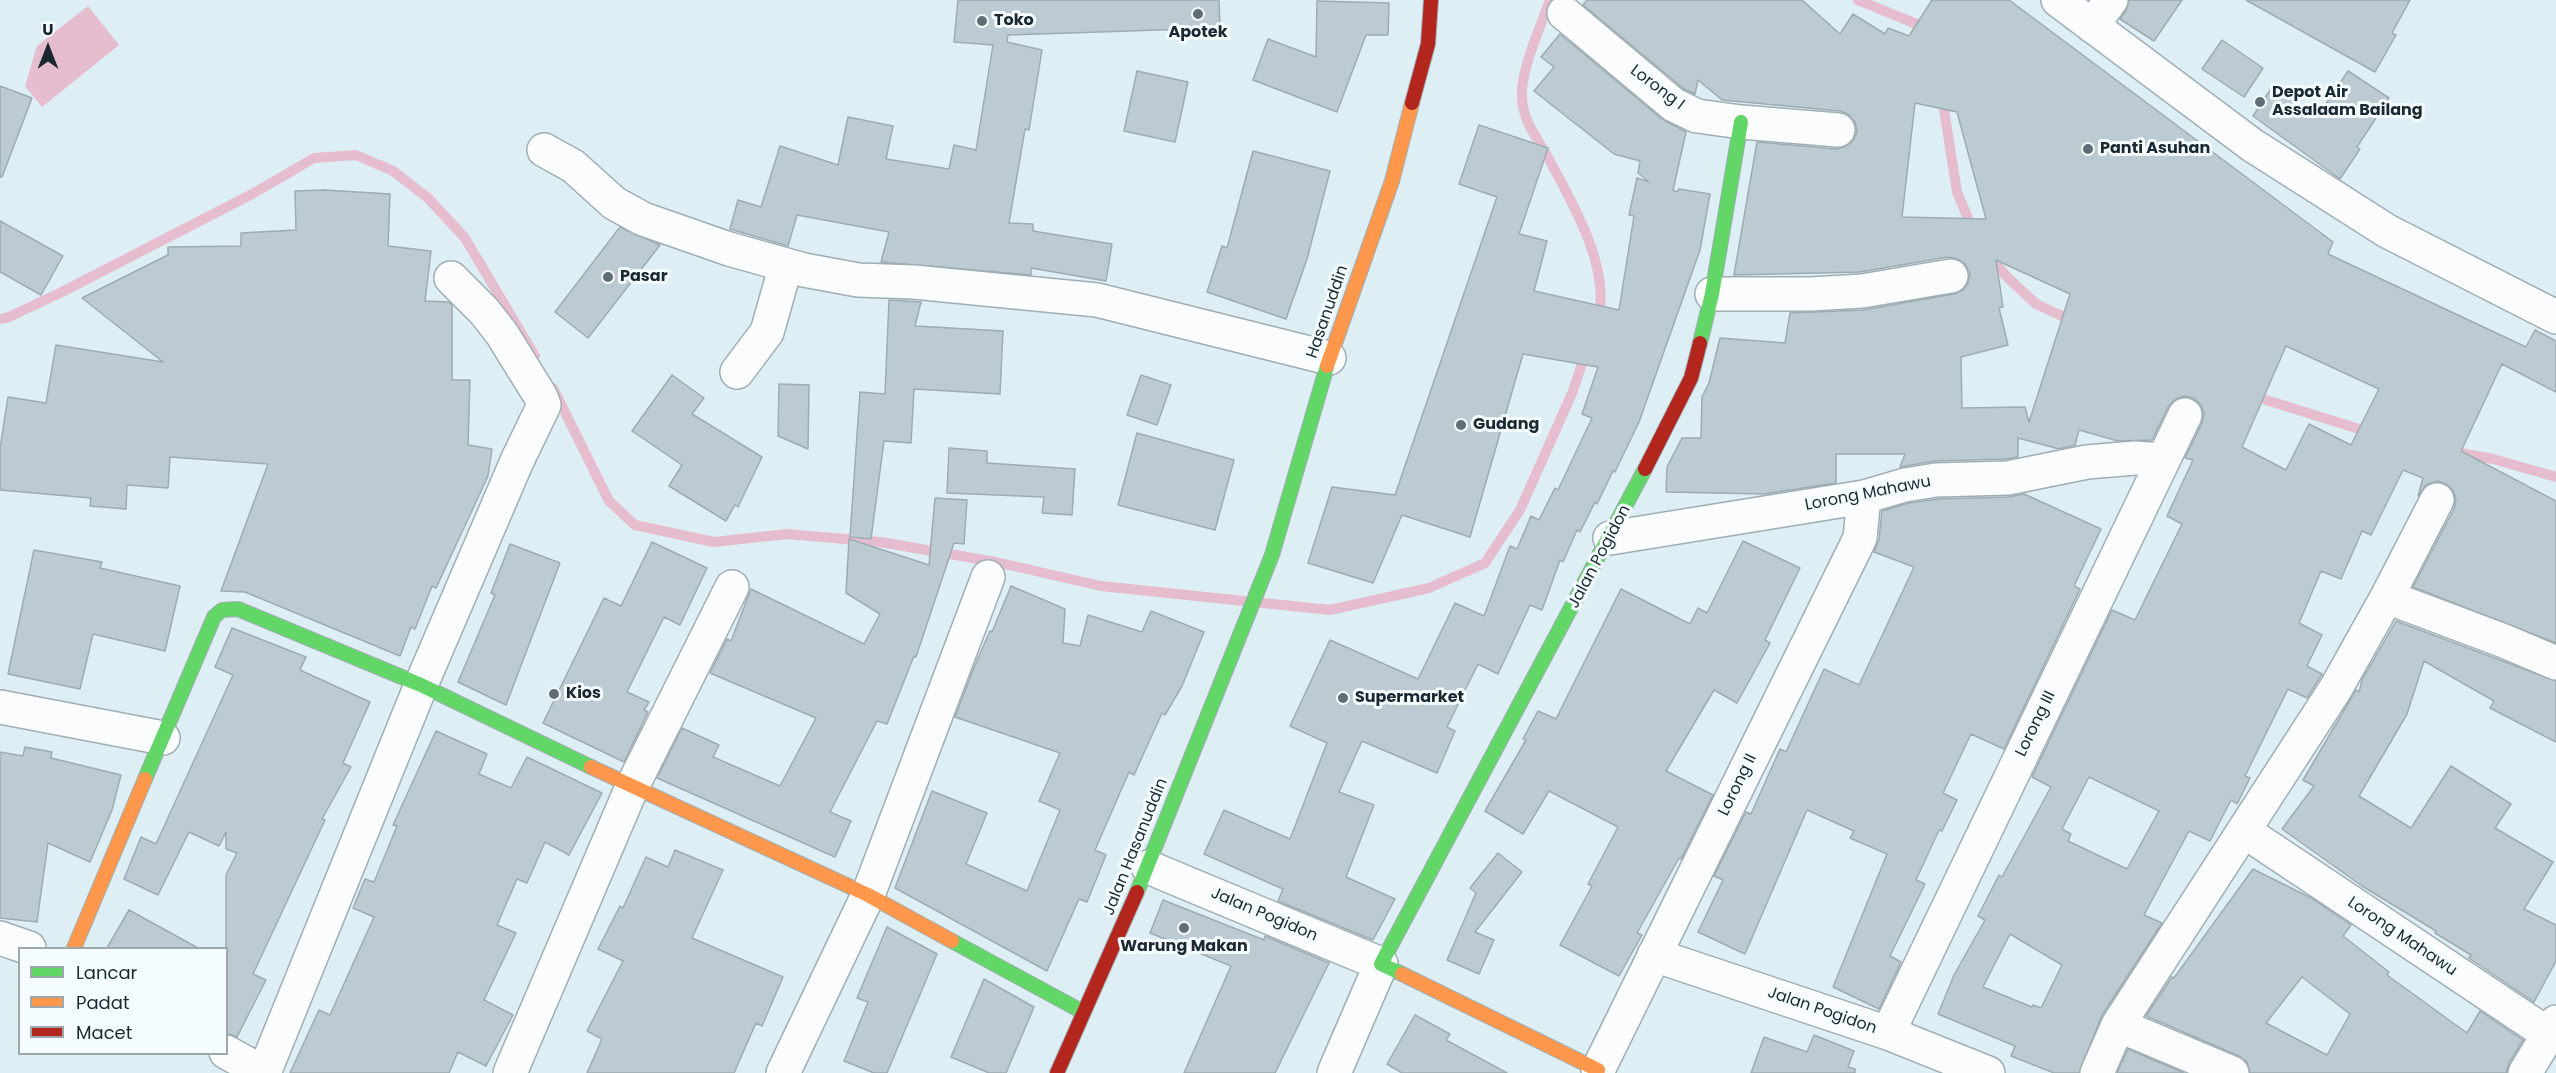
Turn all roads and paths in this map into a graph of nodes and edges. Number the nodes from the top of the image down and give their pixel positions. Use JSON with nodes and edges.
{"nodes":[{"id":1,"x":1431,"y":0,"type":"edge"},
{"id":2,"x":2058,"y":0,"type":"edge"},
{"id":3,"x":2111,"y":0,"type":"edge"},
{"id":4,"x":1564,"y":13,"type":"dead end"},
{"id":5,"x":2092,"y":26,"type":"junction"},
{"id":6,"x":1742,"y":122,"type":"junction"},
{"id":7,"x":1839,"y":130,"type":"dead end"},
{"id":8,"x":544,"y":150,"type":"dead end"},
{"id":9,"x":786,"y":265,"type":"junction"},
{"id":10,"x":1951,"y":276,"type":"dead end"},
{"id":11,"x":451,"y":278,"type":"dead end"},
{"id":12,"x":1712,"y":294,"type":"junction"},
{"id":13,"x":2556,"y":317,"type":"edge"},
{"id":14,"x":1329,"y":358,"type":"junction"},
{"id":15,"x":737,"y":372,"type":"dead end"},
{"id":16,"x":2185,"y":415,"type":"dead end"},
{"id":17,"x":2163,"y":460,"type":"junction"},
{"id":18,"x":1864,"y":497,"type":"junction"},
{"id":19,"x":2437,"y":500,"type":"dead end"},
{"id":20,"x":1610,"y":538,"type":"junction"},
{"id":21,"x":988,"y":577,"type":"dead end"},
{"id":22,"x":732,"y":587,"type":"dead end"},
{"id":23,"x":2387,"y":597,"type":"junction"},
{"id":24,"x":1240,"y":631,"type":"joint"},
{"id":25,"x":2556,"y":663,"type":"edge"},
{"id":26,"x":421,"y":685,"type":"junction"},
{"id":27,"x":0,"y":707,"type":"edge"},
{"id":28,"x":163,"y":738,"type":"junction"},
{"id":29,"x":632,"y":787,"type":"junction"},
{"id":30,"x":2244,"y":831,"type":"junction"},
{"id":31,"x":1148,"y":867,"type":"junction"},
{"id":32,"x":868,"y":895,"type":"junction"},
{"id":33,"x":74,"y":947,"type":"edge"},
{"id":34,"x":1654,"y":955,"type":"junction"},
{"id":35,"x":1381,"y":964,"type":"junction"},
{"id":36,"x":1083,"y":1012,"type":"junction"},
{"id":37,"x":2118,"y":1025,"type":"junction"},
{"id":38,"x":2552,"y":1028,"type":"edge"},
{"id":39,"x":1888,"y":1033,"type":"junction"},
{"id":40,"x":228,"y":1053,"type":"edge"},
{"id":41,"x":1597,"y":1072,"type":"edge"},
{"id":42,"x":264,"y":1073,"type":"edge"},
{"id":43,"x":510,"y":1073,"type":"edge"},
{"id":44,"x":783,"y":1073,"type":"edge"},
{"id":45,"x":1057,"y":1073,"type":"edge"},
{"id":46,"x":1334,"y":1073,"type":"edge"},
{"id":47,"x":1988,"y":1073,"type":"edge"},
{"id":48,"x":2097,"y":1073,"type":"edge"},
{"id":49,"x":2232,"y":1073,"type":"edge"},
{"id":50,"x":2525,"y":1073,"type":"edge"}],
"edges":[{"from":1,"to":14,"type":"main road","name":"Hasanuddin"},
{"from":2,"to":5,"type":"street"},
{"from":3,"to":5,"type":"street"},
{"from":4,"to":6,"type":"street","name":"Lorong I"},
{"from":5,"to":13,"type":"street"},
{"from":6,"to":7,"type":"street","name":"Lorong I"},
{"from":6,"to":12,"type":"main road","name":"Jalan Pogidon"},
{"from":8,"to":9,"type":"street"},
{"from":9,"to":14,"type":"street"},
{"from":9,"to":15,"type":"street"},
{"from":10,"to":12,"type":"street"},
{"from":11,"to":26,"type":"street"},
{"from":12,"to":20,"type":"main road","name":"Jalan Pogidon"},
{"from":14,"to":24,"type":"main road","name":"Hasanuddin"},
{"from":16,"to":17,"type":"street","name":"Lorong III"},
{"from":17,"to":18,"type":"street","name":"Lorong Mahawu"},
{"from":17,"to":39,"type":"street","name":"Lorong III"},
{"from":18,"to":20,"type":"street","name":"Lorong Mahawu"},
{"from":18,"to":34,"type":"street","name":"Lorong II"},
{"from":19,"to":23,"type":"street"},
{"from":20,"to":35,"type":"main road","name":"Jalan Pogidon"},
{"from":21,"to":32,"type":"street"},
{"from":22,"to":29,"type":"street"},
{"from":23,"to":25,"type":"street"},
{"from":23,"to":30,"type":"street"},
{"from":24,"to":31,"type":"main road","name":"Jalan Hasanuddin"},
{"from":26,"to":28,"type":"main road"},
{"from":26,"to":29,"type":"main road"},
{"from":26,"to":42,"type":"street"},
{"from":27,"to":28,"type":"street"},
{"from":28,"to":33,"type":"main road"},
{"from":29,"to":32,"type":"main road"},
{"from":29,"to":43,"type":"street"},
{"from":30,"to":37,"type":"street"},
{"from":30,"to":38,"type":"street","name":"Lorong Mahawu"},
{"from":31,"to":35,"type":"street","name":"Jalan Pogidon"},
{"from":31,"to":36,"type":"main road","name":"Jalan Hasanuddin"},
{"from":32,"to":36,"type":"main road"},
{"from":32,"to":44,"type":"street"},
{"from":34,"to":39,"type":"street","name":"Jalan Pogidon"},
{"from":34,"to":41,"type":"street","name":"Lorong II"},
{"from":35,"to":41,"type":"main road"},
{"from":35,"to":46,"type":"street","name":"Jalan Pogidon"},
{"from":36,"to":45,"type":"main road","name":"Jalan Hasanuddin"},
{"from":37,"to":48,"type":"street"},
{"from":37,"to":49,"type":"street"},
{"from":38,"to":50,"type":"street"},
{"from":39,"to":47,"type":"street","name":"Jalan Pogidon"},
{"from":40,"to":42,"type":"street"}]}
